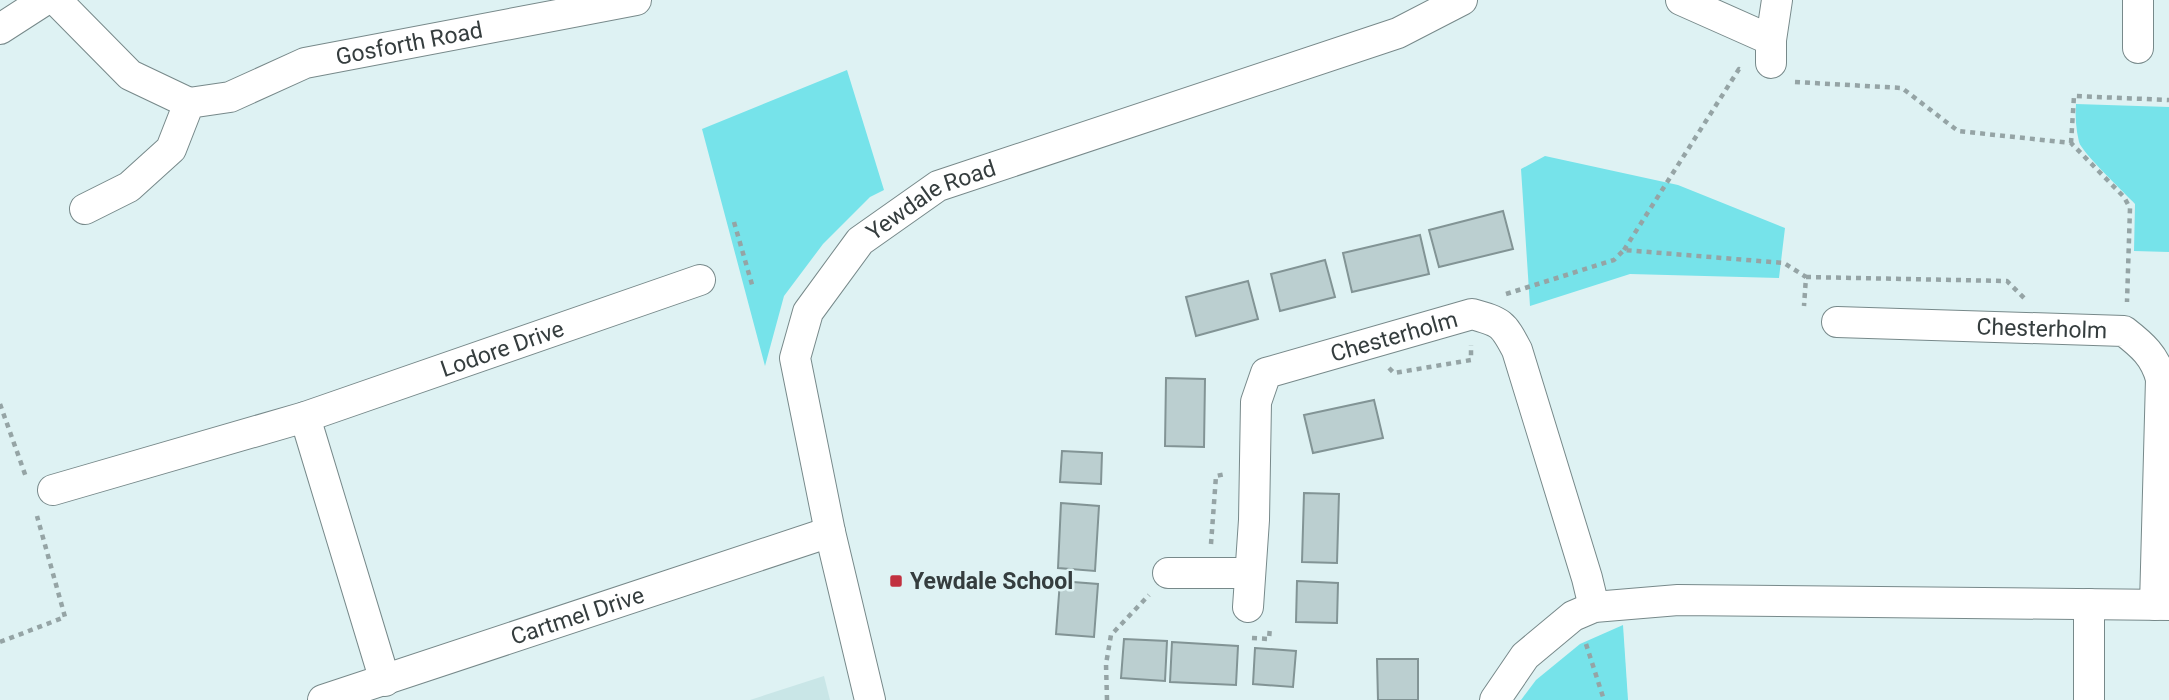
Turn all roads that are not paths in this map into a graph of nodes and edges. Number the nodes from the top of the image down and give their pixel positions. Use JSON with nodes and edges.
{"nodes":[{"id":1,"x":45,"y":0,"type":"edge"},
{"id":2,"x":56,"y":0,"type":"edge"},
{"id":3,"x":636,"y":0,"type":"edge"},
{"id":4,"x":1462,"y":0,"type":"edge"},
{"id":5,"x":1681,"y":0,"type":"edge"},
{"id":6,"x":1777,"y":0,"type":"edge"},
{"id":7,"x":2138,"y":0,"type":"edge"},
{"id":8,"x":0,"y":29,"type":"edge"},
{"id":9,"x":2138,"y":48,"type":"dead end"},
{"id":10,"x":189,"y":103,"type":"junction"},
{"id":11,"x":85,"y":209,"type":"dead end"},
{"id":12,"x":701,"y":280,"type":"dead end"},
{"id":13,"x":1837,"y":323,"type":"dead end"},
{"id":14,"x":305,"y":417,"type":"junction"},
{"id":15,"x":39,"y":493,"type":"road end"},
{"id":16,"x":830,"y":532,"type":"junction"},
{"id":17,"x":1249,"y":573,"type":"junction"},
{"id":18,"x":1160,"y":582,"type":"road end"},
{"id":19,"x":2088,"y":604,"type":"junction"},
{"id":20,"x":2162,"y":605,"type":"edge"},
{"id":21,"x":1594,"y":607,"type":"junction"},
{"id":22,"x":1259,"y":616,"type":"road end"},
{"id":23,"x":385,"y":681,"type":"junction"},
{"id":24,"x":323,"y":700,"type":"edge"},
{"id":25,"x":870,"y":700,"type":"edge"},
{"id":26,"x":1495,"y":700,"type":"edge"},
{"id":27,"x":2089,"y":700,"type":"edge"}],
"edges":[{"from":1,"to":8,"type":"street"},
{"from":2,"to":10,"type":"street"},
{"from":3,"to":10,"type":"street","name":"Gosforth Road"},
{"from":4,"to":16,"type":"street","name":"Yewdale Road"},
{"from":5,"to":6,"type":"street"},
{"from":7,"to":9,"type":"street"},
{"from":10,"to":11,"type":"street"},
{"from":12,"to":14,"type":"street","name":"Lodore Drive"},
{"from":13,"to":20,"type":"street","name":"Chesterholm"},
{"from":14,"to":15,"type":"street","name":"Lodore Drive"},
{"from":14,"to":23,"type":"street"},
{"from":16,"to":23,"type":"street","name":"Cartmel Drive"},
{"from":16,"to":25,"type":"street","name":"Yewdale Road"},
{"from":17,"to":18,"type":"street"},
{"from":17,"to":21,"type":"street","name":"Chesterholm"},
{"from":17,"to":22,"type":"street","name":"Chesterholm"},
{"from":19,"to":20,"type":"street","name":"Chesterholm"},
{"from":19,"to":21,"type":"street","name":"Chesterholm"},
{"from":19,"to":27,"type":"street"},
{"from":21,"to":26,"type":"street","name":"Chesterholm"},
{"from":23,"to":24,"type":"street","name":"Cartmel Drive"}]}
